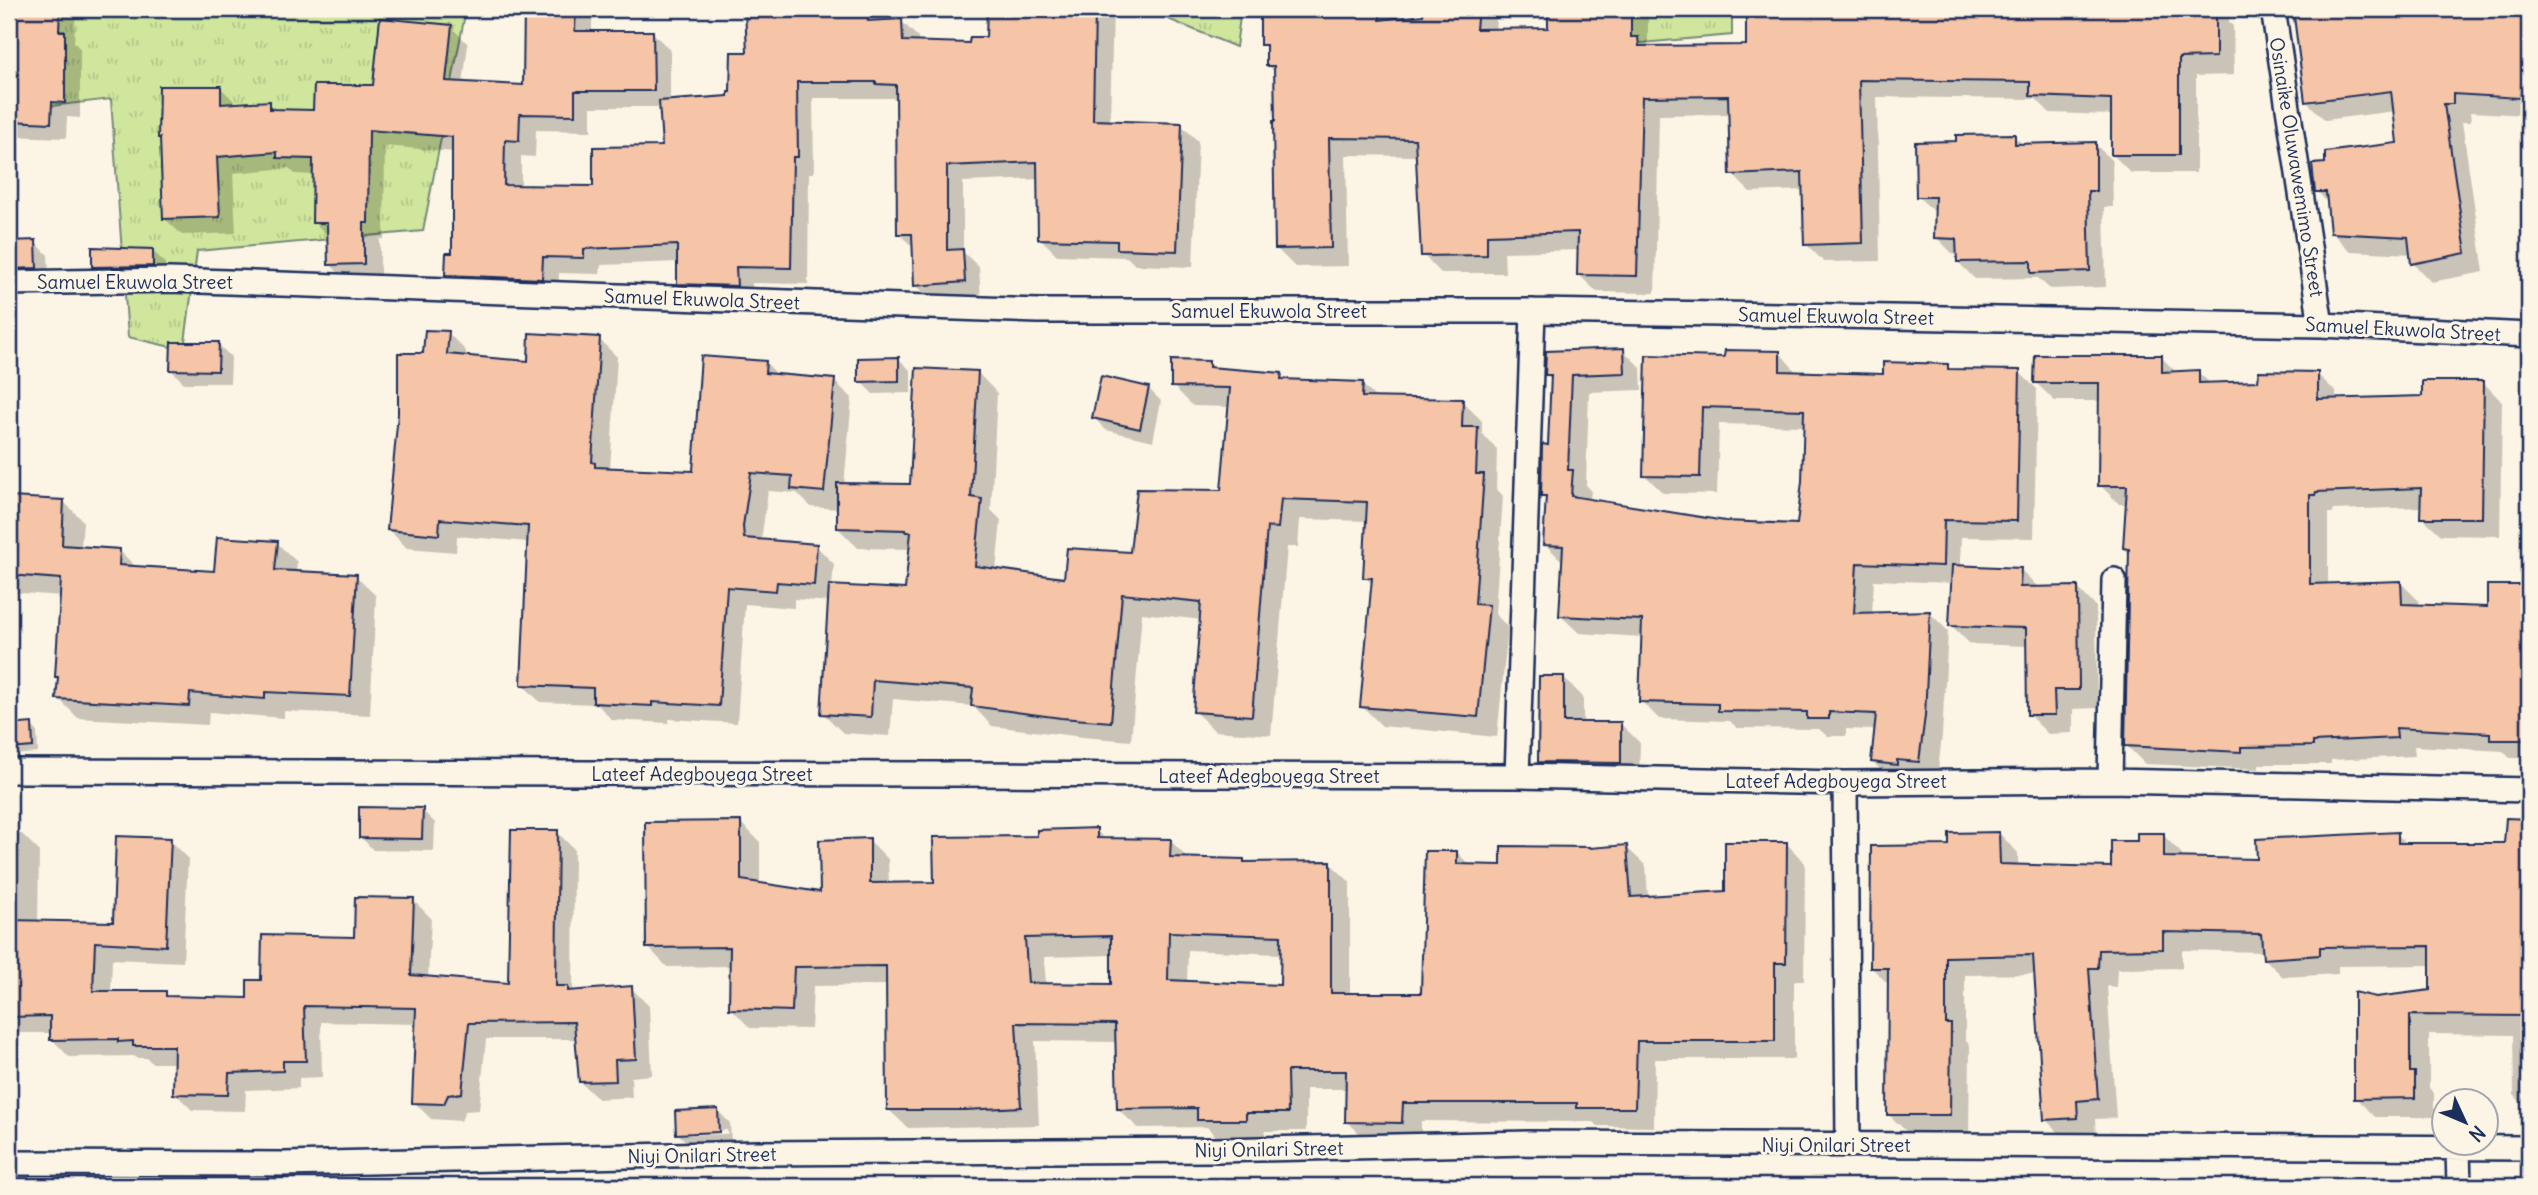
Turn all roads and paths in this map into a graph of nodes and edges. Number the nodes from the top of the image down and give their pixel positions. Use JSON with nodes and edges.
{"nodes":[{"id":1,"x":2273,"y":9,"type":"edge"},
{"id":2,"x":9,"y":283,"type":"edge"},
{"id":3,"x":1533,"y":311,"type":"junction"},
{"id":4,"x":2321,"y":325,"type":"junction"},
{"id":5,"x":2529,"y":335,"type":"edge"},
{"id":6,"x":2114,"y":580,"type":"dead end"},
{"id":7,"x":9,"y":771,"type":"edge"},
{"id":8,"x":1517,"y":776,"type":"junction"},
{"id":9,"x":2109,"y":781,"type":"junction"},
{"id":10,"x":1845,"y":782,"type":"junction"},
{"id":11,"x":2529,"y":790,"type":"edge"},
{"id":12,"x":1848,"y":1145,"type":"junction"},
{"id":13,"x":2500,"y":1148,"type":"edge"},
{"id":14,"x":2529,"y":1148,"type":"edge"},
{"id":15,"x":2430,"y":1149,"type":"edge"},
{"id":16,"x":2458,"y":1156,"type":"edge"},
{"id":17,"x":9,"y":1163,"type":"edge"},
{"id":18,"x":2459,"y":1186,"type":"edge"}],
"edges":[{"from":1,"to":4,"type":"street","name":"Osinaike Oluwawemimo Street"},
{"from":2,"to":3,"type":"street","name":"Samuel Ekuwola Street"},
{"from":3,"to":4,"type":"street","name":"Samuel Ekuwola Street"},
{"from":3,"to":8,"type":"street"},
{"from":4,"to":5,"type":"street","name":"Samuel Ekuwola Street"},
{"from":6,"to":9,"type":"street"},
{"from":7,"to":8,"type":"street","name":"Lateef Adegboyega Street"},
{"from":8,"to":10,"type":"street","name":"Lateef Adegboyega Street"},
{"from":9,"to":10,"type":"street","name":"Lateef Adegboyega Street"},
{"from":9,"to":11,"type":"street","name":"Lateef Adegboyega Street"},
{"from":10,"to":12,"type":"street"},
{"from":12,"to":15,"type":"street","name":"Niyi Onilari Street"},
{"from":12,"to":17,"type":"street","name":"Niyi Onilari Street"},
{"from":13,"to":14,"type":"street","name":"Niyi Onilari Street"},
{"from":16,"to":18,"type":"street"}]}
